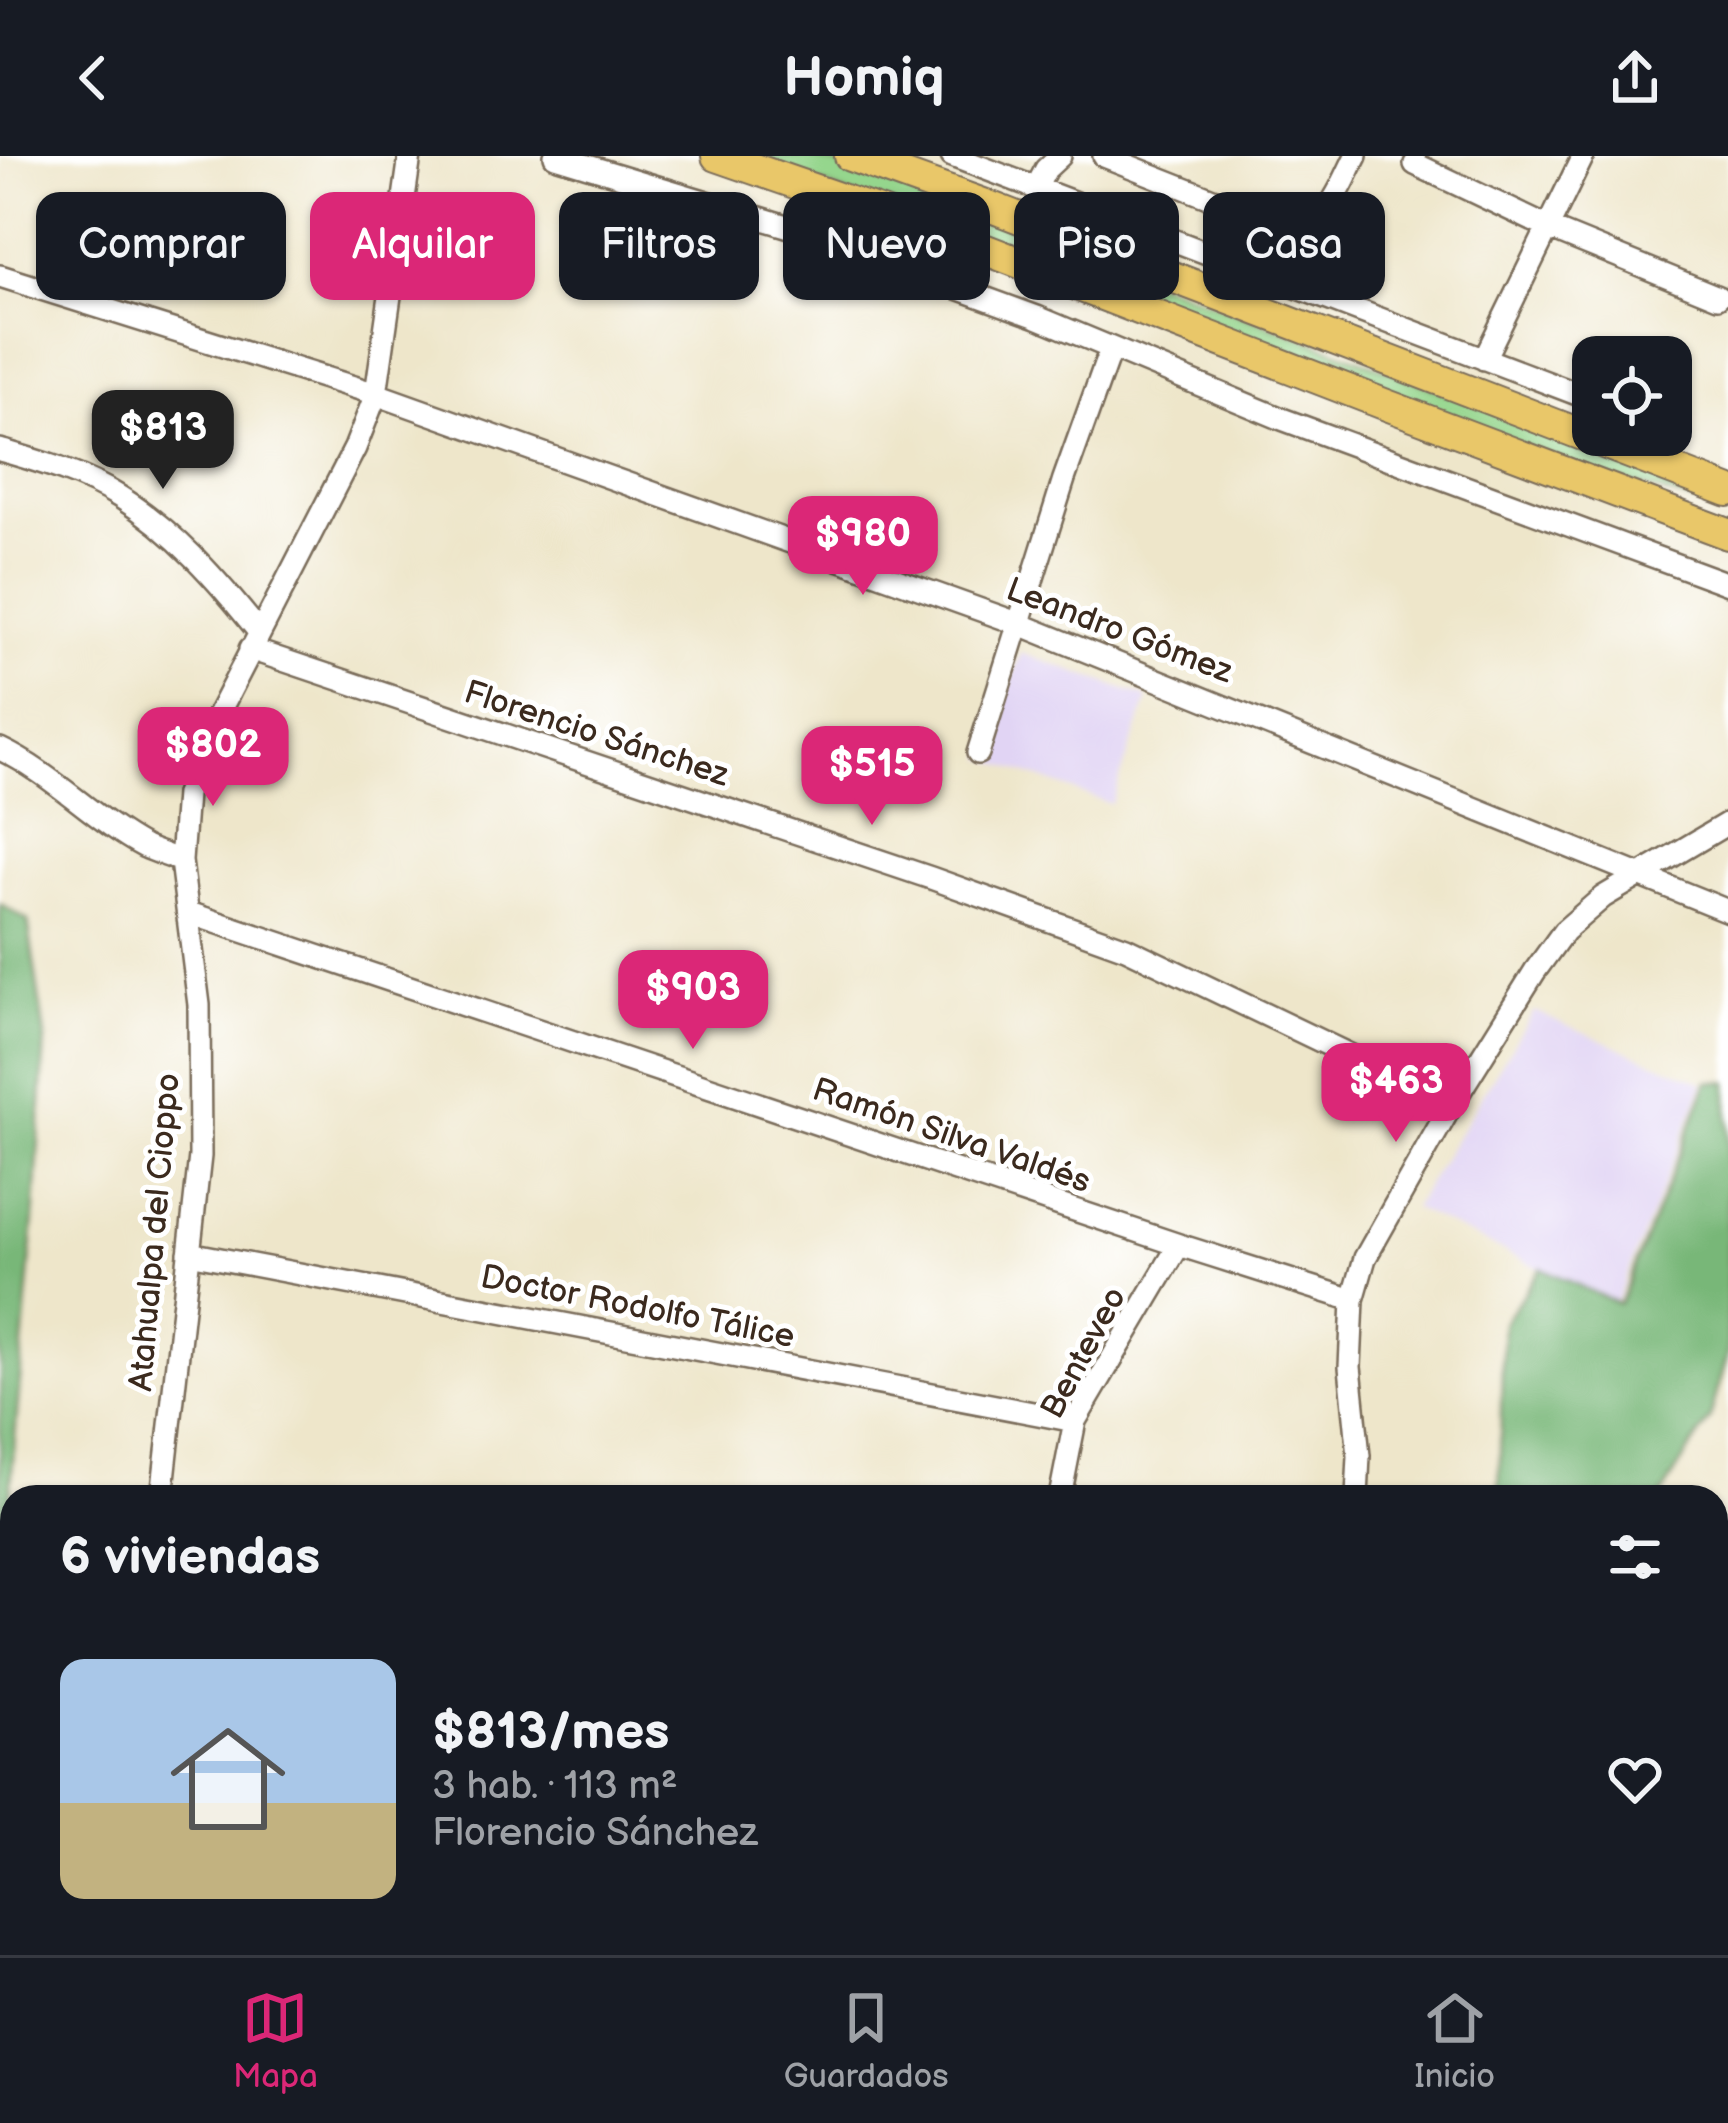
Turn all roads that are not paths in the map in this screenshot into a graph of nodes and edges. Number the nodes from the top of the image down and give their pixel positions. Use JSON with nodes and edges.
{"nodes":[{"id":1,"x":410,"y":156,"type":"edge"},
{"id":2,"x":555,"y":156,"type":"edge"},
{"id":3,"x":717,"y":156,"type":"edge"},
{"id":4,"x":850,"y":156,"type":"edge"},
{"id":5,"x":952,"y":156,"type":"edge"},
{"id":6,"x":1058,"y":156,"type":"edge"},
{"id":7,"x":1105,"y":156,"type":"edge"},
{"id":8,"x":1356,"y":156,"type":"edge"},
{"id":9,"x":1583,"y":156,"type":"edge"},
{"id":10,"x":1415,"y":164,"type":"dead end"},
{"id":11,"x":1037,"y":187,"type":"junction"},
{"id":12,"x":1549,"y":228,"type":"junction"},
{"id":13,"x":0,"y":276,"type":"edge"},
{"id":14,"x":1718,"y":297,"type":"dead end"},
{"id":15,"x":1111,"y":347,"type":"junction"},
{"id":16,"x":1484,"y":359,"type":"junction"},
{"id":17,"x":1572,"y":392,"type":"edge"},
{"id":18,"x":376,"y":394,"type":"junction"},
{"id":19,"x":0,"y":450,"type":"edge"},
{"id":20,"x":1728,"y":491,"type":"edge"},
{"id":21,"x":1728,"y":534,"type":"edge"},
{"id":22,"x":1728,"y":584,"type":"edge"},
{"id":23,"x":1017,"y":623,"type":"junction"},
{"id":24,"x":255,"y":641,"type":"junction"},
{"id":25,"x":0,"y":749,"type":"edge"},
{"id":26,"x":978,"y":752,"type":"dead end"},
{"id":27,"x":1728,"y":823,"type":"edge"},
{"id":28,"x":181,"y":861,"type":"junction"},
{"id":29,"x":1636,"y":876,"type":"junction"},
{"id":30,"x":1728,"y":911,"type":"edge"},
{"id":31,"x":188,"y":913,"type":"junction"},
{"id":32,"x":1452,"y":1103,"type":"junction"},
{"id":33,"x":1179,"y":1245,"type":"junction"},
{"id":34,"x":189,"y":1253,"type":"junction"},
{"id":35,"x":1353,"y":1300,"type":"junction"},
{"id":36,"x":1075,"y":1421,"type":"junction"},
{"id":37,"x":163,"y":1485,"type":"edge"},
{"id":38,"x":1062,"y":1485,"type":"edge"},
{"id":39,"x":1358,"y":1485,"type":"edge"}],
"edges":[{"from":1,"to":18,"type":"street","name":"Atahualpa del Cioppo"},
{"from":2,"to":15,"type":"street"},
{"from":3,"to":21,"type":"highway"},
{"from":4,"to":20,"type":"highway"},
{"from":5,"to":11,"type":"street"},
{"from":6,"to":11,"type":"street"},
{"from":7,"to":8,"type":"street"},
{"from":9,"to":12,"type":"street"},
{"from":10,"to":12,"type":"street"},
{"from":11,"to":16,"type":"street"},
{"from":12,"to":14,"type":"street"},
{"from":12,"to":16,"type":"street"},
{"from":13,"to":18,"type":"street","name":"Leandro Gómez"},
{"from":15,"to":22,"type":"street"},
{"from":15,"to":23,"type":"street"},
{"from":16,"to":17,"type":"street"},
{"from":18,"to":23,"type":"street","name":"Leandro Gómez"},
{"from":18,"to":24,"type":"street","name":"Atahualpa del Cioppo"},
{"from":19,"to":24,"type":"street"},
{"from":23,"to":26,"type":"street"},
{"from":23,"to":29,"type":"street","name":"Leandro Gómez"},
{"from":24,"to":28,"type":"street","name":"Atahualpa del Cioppo"},
{"from":24,"to":32,"type":"street","name":"Florencio Sánchez"},
{"from":25,"to":28,"type":"street"},
{"from":27,"to":29,"type":"street"},
{"from":28,"to":31,"type":"street","name":"Atahualpa del Cioppo"},
{"from":29,"to":30,"type":"street","name":"Leandro Gómez"},
{"from":29,"to":32,"type":"street"},
{"from":31,"to":33,"type":"street","name":"Ramón Silva Valdés"},
{"from":31,"to":34,"type":"street","name":"Atahualpa del Cioppo"},
{"from":32,"to":35,"type":"street"},
{"from":33,"to":35,"type":"street","name":"Ramón Silva Valdés"},
{"from":33,"to":36,"type":"street","name":"Benteveo"},
{"from":34,"to":36,"type":"street","name":"Doctor Rodolfo Tálice"},
{"from":34,"to":37,"type":"street","name":"Atahualpa del Cioppo"},
{"from":35,"to":39,"type":"street"},
{"from":36,"to":38,"type":"street","name":"Benteveo"}]}
